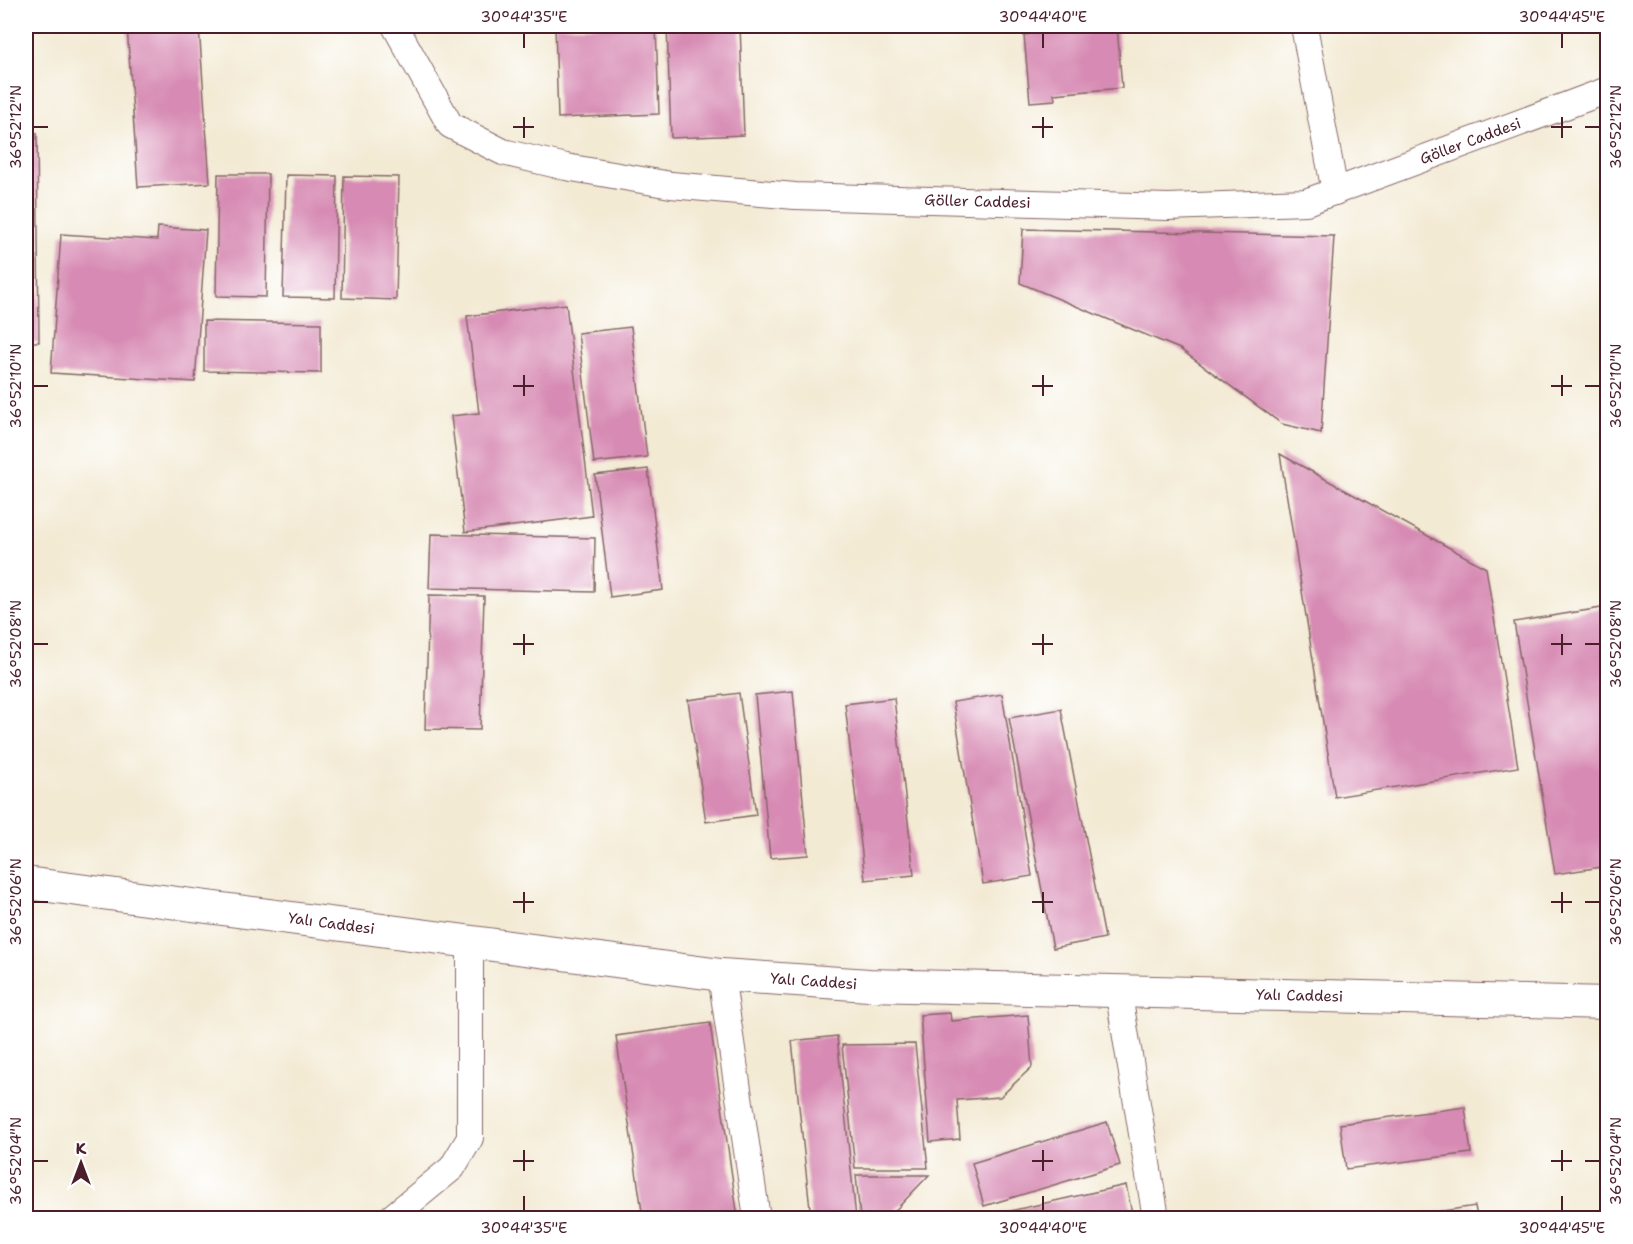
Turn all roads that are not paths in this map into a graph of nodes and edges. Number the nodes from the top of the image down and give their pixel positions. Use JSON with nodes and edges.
{"nodes":[{"id":1,"x":395,"y":26,"type":"edge"},
{"id":2,"x":1304,"y":26,"type":"edge"},
{"id":3,"x":1608,"y":90,"type":"edge"},
{"id":4,"x":1335,"y":192,"type":"junction"},
{"id":5,"x":26,"y":883,"type":"edge"},
{"id":6,"x":470,"y":942,"type":"junction"},
{"id":7,"x":721,"y":975,"type":"junction"},
{"id":8,"x":1118,"y":990,"type":"junction"},
{"id":9,"x":1608,"y":1003,"type":"edge"},
{"id":10,"x":391,"y":1218,"type":"edge"},
{"id":11,"x":757,"y":1218,"type":"edge"},
{"id":12,"x":1156,"y":1218,"type":"edge"}],
"edges":[{"from":1,"to":4,"type":"street","name":"Göller Caddesi"},
{"from":2,"to":4,"type":"street"},
{"from":3,"to":4,"type":"street","name":"Göller Caddesi"},
{"from":5,"to":6,"type":"street","name":"Yalı Caddesi"},
{"from":6,"to":7,"type":"street","name":"Yalı Caddesi"},
{"from":6,"to":10,"type":"street"},
{"from":7,"to":8,"type":"street","name":"Yalı Caddesi"},
{"from":7,"to":11,"type":"street"},
{"from":8,"to":9,"type":"street","name":"Yalı Caddesi"},
{"from":8,"to":12,"type":"street"}]}
